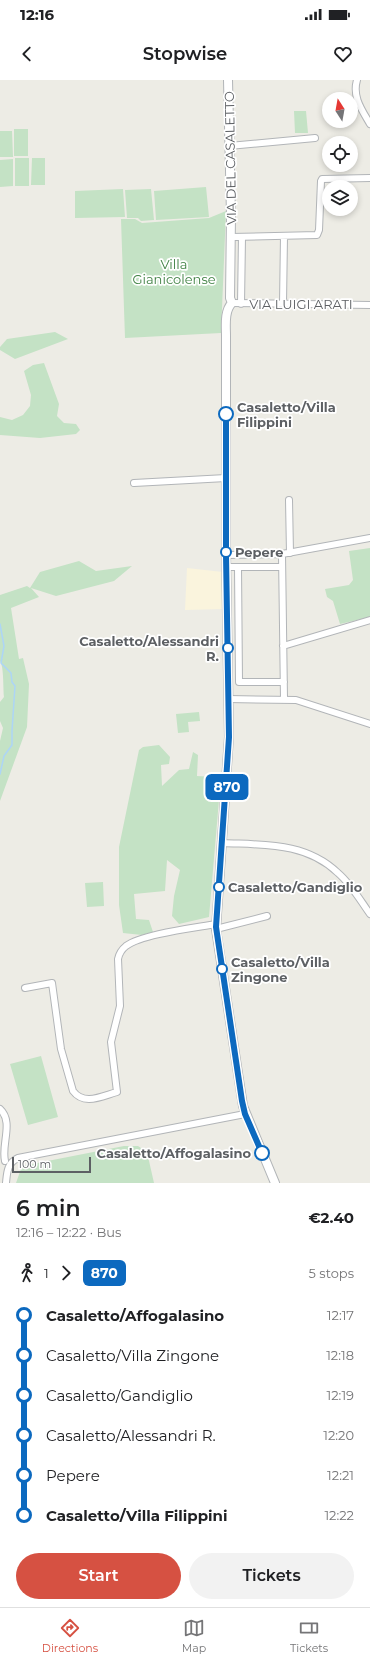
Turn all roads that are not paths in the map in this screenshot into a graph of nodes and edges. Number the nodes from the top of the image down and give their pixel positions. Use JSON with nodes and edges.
{"nodes":[{"id":1,"x":228,"y":80,"type":"edge"},
{"id":2,"x":357,"y":80,"type":"edge"},
{"id":3,"x":370,"y":124,"type":"edge"},
{"id":4,"x":315,"y":138,"type":"dead end"},
{"id":5,"x":229,"y":146,"type":"junction"},
{"id":6,"x":370,"y":178,"type":"edge"},
{"id":7,"x":242,"y":236,"type":"junction"},
{"id":8,"x":284,"y":236,"type":"junction"},
{"id":9,"x":231,"y":237,"type":"junction"},
{"id":10,"x":236,"y":304,"type":"junction"},
{"id":11,"x":283,"y":304,"type":"junction"},
{"id":12,"x":370,"y":305,"type":"edge"},
{"id":13,"x":226,"y":478,"type":"junction"},
{"id":14,"x":134,"y":483,"type":"dead end"},
{"id":15,"x":289,"y":500,"type":"dead end"},
{"id":16,"x":370,"y":538,"type":"edge"},
{"id":17,"x":290,"y":553,"type":"junction"},
{"id":18,"x":282,"y":554,"type":"junction"},
{"id":19,"x":226,"y":555,"type":"junction"},
{"id":20,"x":226,"y":567,"type":"junction"},
{"id":21,"x":238,"y":567,"type":"junction"},
{"id":22,"x":282,"y":567,"type":"junction"},
{"id":23,"x":370,"y":620,"type":"edge"},
{"id":24,"x":283,"y":646,"type":"junction"},
{"id":25,"x":284,"y":682,"type":"junction"},
{"id":26,"x":228,"y":699,"type":"junction"},
{"id":27,"x":284,"y":699,"type":"junction"},
{"id":28,"x":370,"y":724,"type":"edge"},
{"id":29,"x":223,"y":843,"type":"junction"},
{"id":30,"x":370,"y":914,"type":"edge"},
{"id":31,"x":267,"y":916,"type":"dead end"},
{"id":32,"x":216,"y":927,"type":"junction"},
{"id":33,"x":25,"y":988,"type":"dead end"},
{"id":34,"x":0,"y":1109,"type":"edge"},
{"id":35,"x":245,"y":1114,"type":"junction"},
{"id":36,"x":5,"y":1161,"type":"edge"},
{"id":37,"x":6,"y":1183,"type":"edge"},
{"id":38,"x":275,"y":1183,"type":"edge"}],
"edges":[{"from":1,"to":5,"type":"street","name":"VIA DEL CASALETTO"},
{"from":2,"to":3,"type":"street"},
{"from":4,"to":5,"type":"street"},
{"from":5,"to":9,"type":"street","name":"VIA DEL CASALETTO"},
{"from":6,"to":8,"type":"street"},
{"from":7,"to":8,"type":"street"},
{"from":7,"to":9,"type":"street"},
{"from":7,"to":10,"type":"street"},
{"from":8,"to":11,"type":"street"},
{"from":9,"to":10,"type":"street","name":"VIA DEL CASALETTO"},
{"from":10,"to":11,"type":"street","name":"VIA LUIGI ARATI"},
{"from":10,"to":13,"type":"street"},
{"from":11,"to":12,"type":"street","name":"VIA LUIGI ARATI"},
{"from":13,"to":14,"type":"street"},
{"from":13,"to":19,"type":"street"},
{"from":15,"to":17,"type":"street"},
{"from":16,"to":17,"type":"street"},
{"from":17,"to":18,"type":"street"},
{"from":18,"to":19,"type":"street"},
{"from":18,"to":22,"type":"street"},
{"from":19,"to":20,"type":"street"},
{"from":20,"to":21,"type":"street"},
{"from":20,"to":26,"type":"street"},
{"from":21,"to":22,"type":"street"},
{"from":21,"to":25,"type":"street"},
{"from":22,"to":24,"type":"street"},
{"from":23,"to":24,"type":"street"},
{"from":24,"to":25,"type":"street"},
{"from":25,"to":27,"type":"street"},
{"from":26,"to":27,"type":"street"},
{"from":26,"to":29,"type":"street"},
{"from":27,"to":28,"type":"street"},
{"from":29,"to":30,"type":"street"},
{"from":29,"to":32,"type":"street"},
{"from":31,"to":32,"type":"street"},
{"from":32,"to":33,"type":"street"},
{"from":32,"to":35,"type":"street"},
{"from":34,"to":36,"type":"street"},
{"from":35,"to":36,"type":"street"},
{"from":35,"to":38,"type":"street"},
{"from":36,"to":37,"type":"street"}]}
